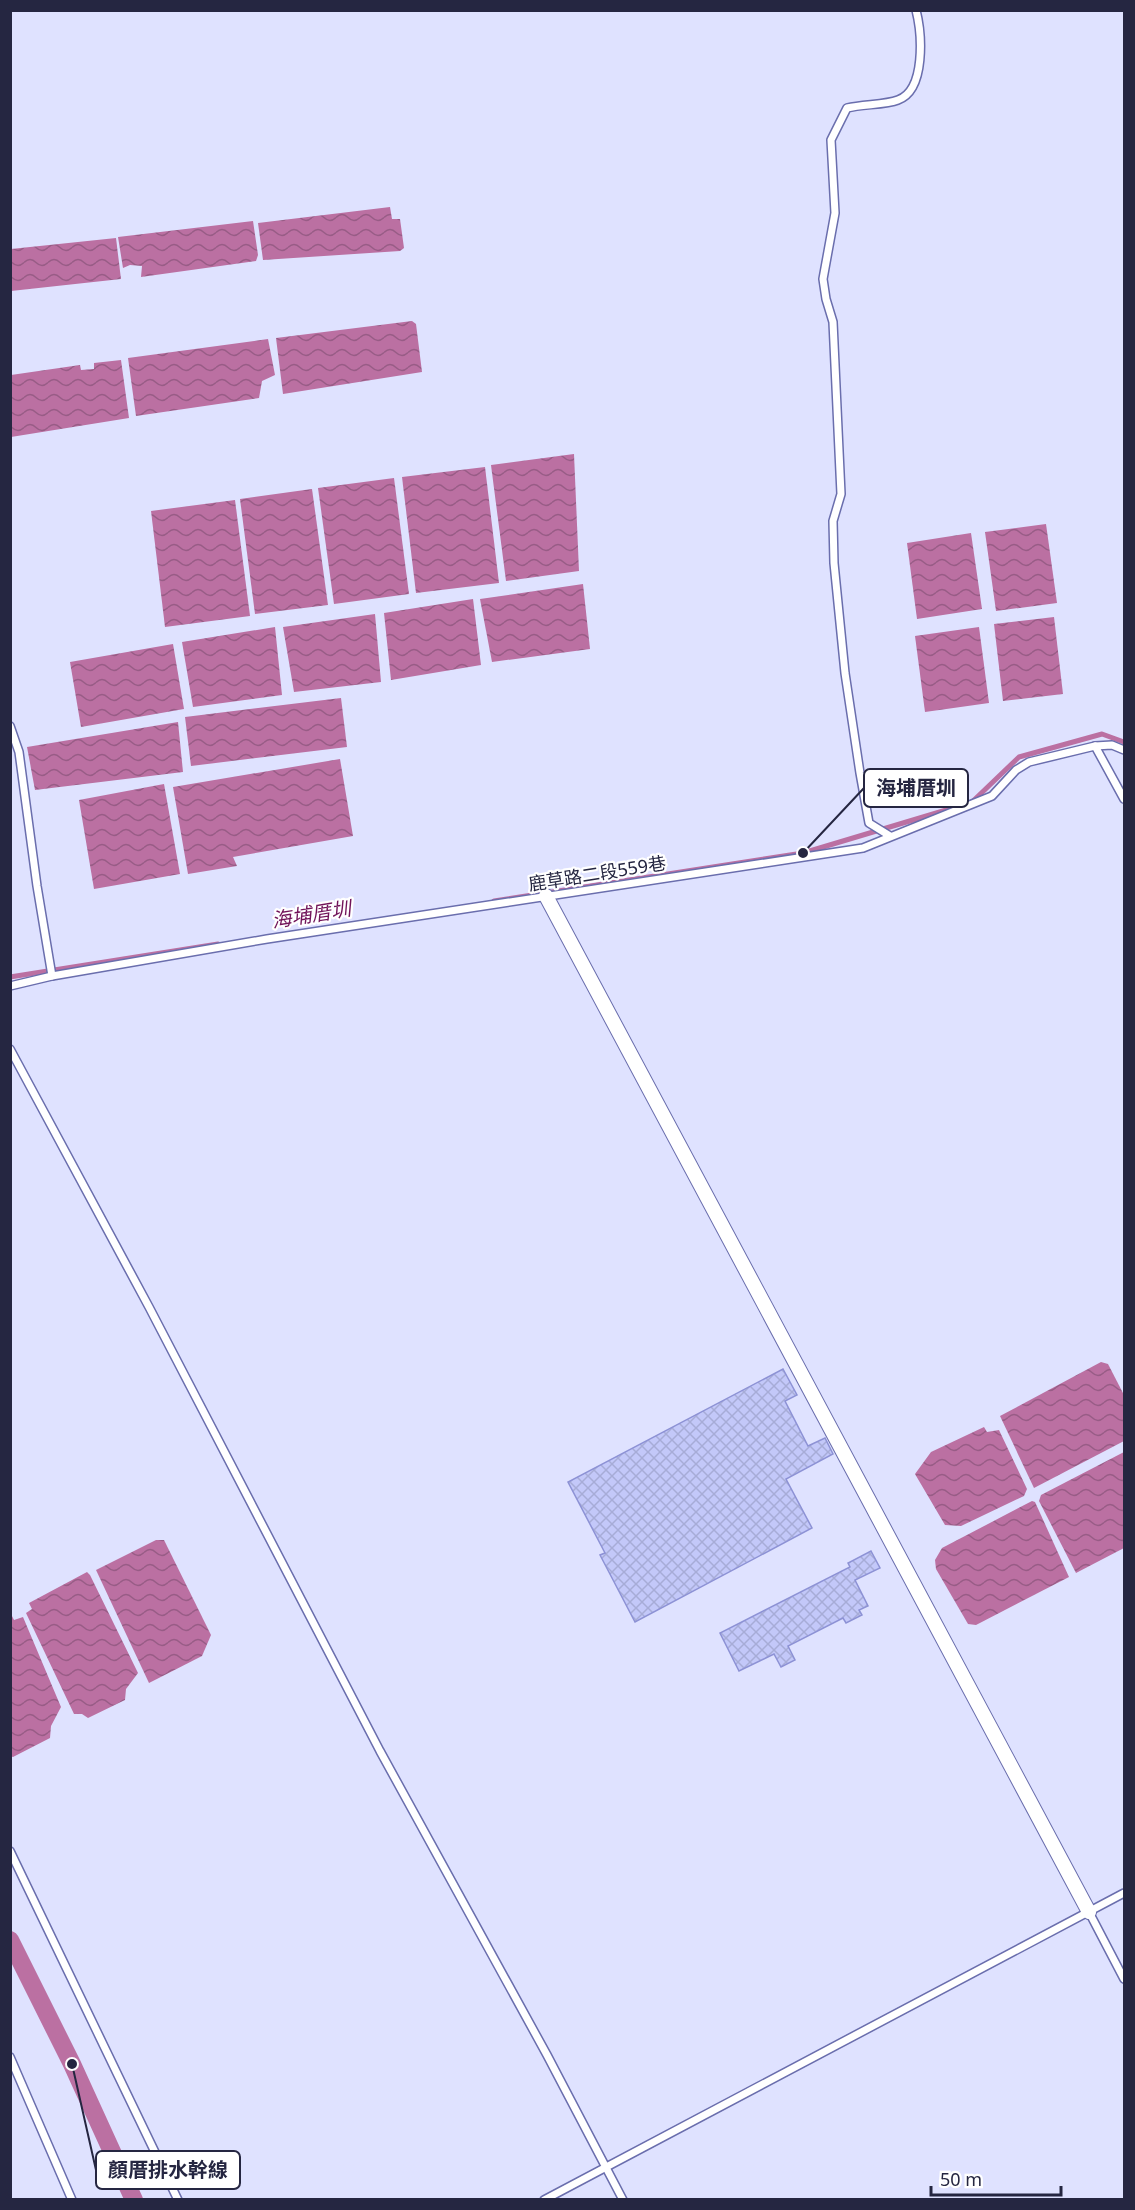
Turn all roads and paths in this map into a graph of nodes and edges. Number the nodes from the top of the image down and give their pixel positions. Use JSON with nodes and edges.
{"nodes":[{"id":1,"x":916,"y":10,"type":"edge"},
{"id":2,"x":10,"y":726,"type":"edge"},
{"id":3,"x":1095,"y":746,"type":"junction"},
{"id":4,"x":1125,"y":750,"type":"edge"},
{"id":5,"x":1125,"y":799,"type":"edge"},
{"id":6,"x":890,"y":836,"type":"junction"},
{"id":7,"x":546,"y":896,"type":"junction"},
{"id":8,"x":52,"y":976,"type":"junction"},
{"id":9,"x":10,"y":986,"type":"edge"},
{"id":10,"x":10,"y":1049,"type":"edge"},
{"id":11,"x":10,"y":1851,"type":"edge"},
{"id":12,"x":1125,"y":1893,"type":"edge"},
{"id":13,"x":1089,"y":1912,"type":"junction"},
{"id":14,"x":1125,"y":1979,"type":"edge"},
{"id":15,"x":10,"y":2057,"type":"edge"},
{"id":16,"x":605,"y":2167,"type":"junction"},
{"id":17,"x":72,"y":2199,"type":"edge"},
{"id":18,"x":178,"y":2199,"type":"edge"},
{"id":19,"x":544,"y":2199,"type":"edge"},
{"id":20,"x":623,"y":2199,"type":"edge"}],
"edges":[{"from":1,"to":6,"type":"lane"},
{"from":2,"to":8,"type":"lane"},
{"from":3,"to":4,"type":"lane","name":"鹿草路二段559巷"},
{"from":3,"to":5,"type":"lane"},
{"from":3,"to":6,"type":"lane","name":"鹿草路二段559巷"},
{"from":6,"to":7,"type":"lane","name":"鹿草路二段559巷"},
{"from":7,"to":8,"type":"lane","name":"鹿草路二段559巷"},
{"from":7,"to":13,"type":"street"},
{"from":8,"to":9,"type":"lane","name":"鹿草路二段559巷"},
{"from":10,"to":16,"type":"lane"},
{"from":11,"to":18,"type":"lane"},
{"from":12,"to":13,"type":"lane"},
{"from":13,"to":14,"type":"lane"},
{"from":13,"to":16,"type":"lane"},
{"from":15,"to":17,"type":"lane"},
{"from":16,"to":19,"type":"lane"},
{"from":16,"to":20,"type":"lane"}]}
